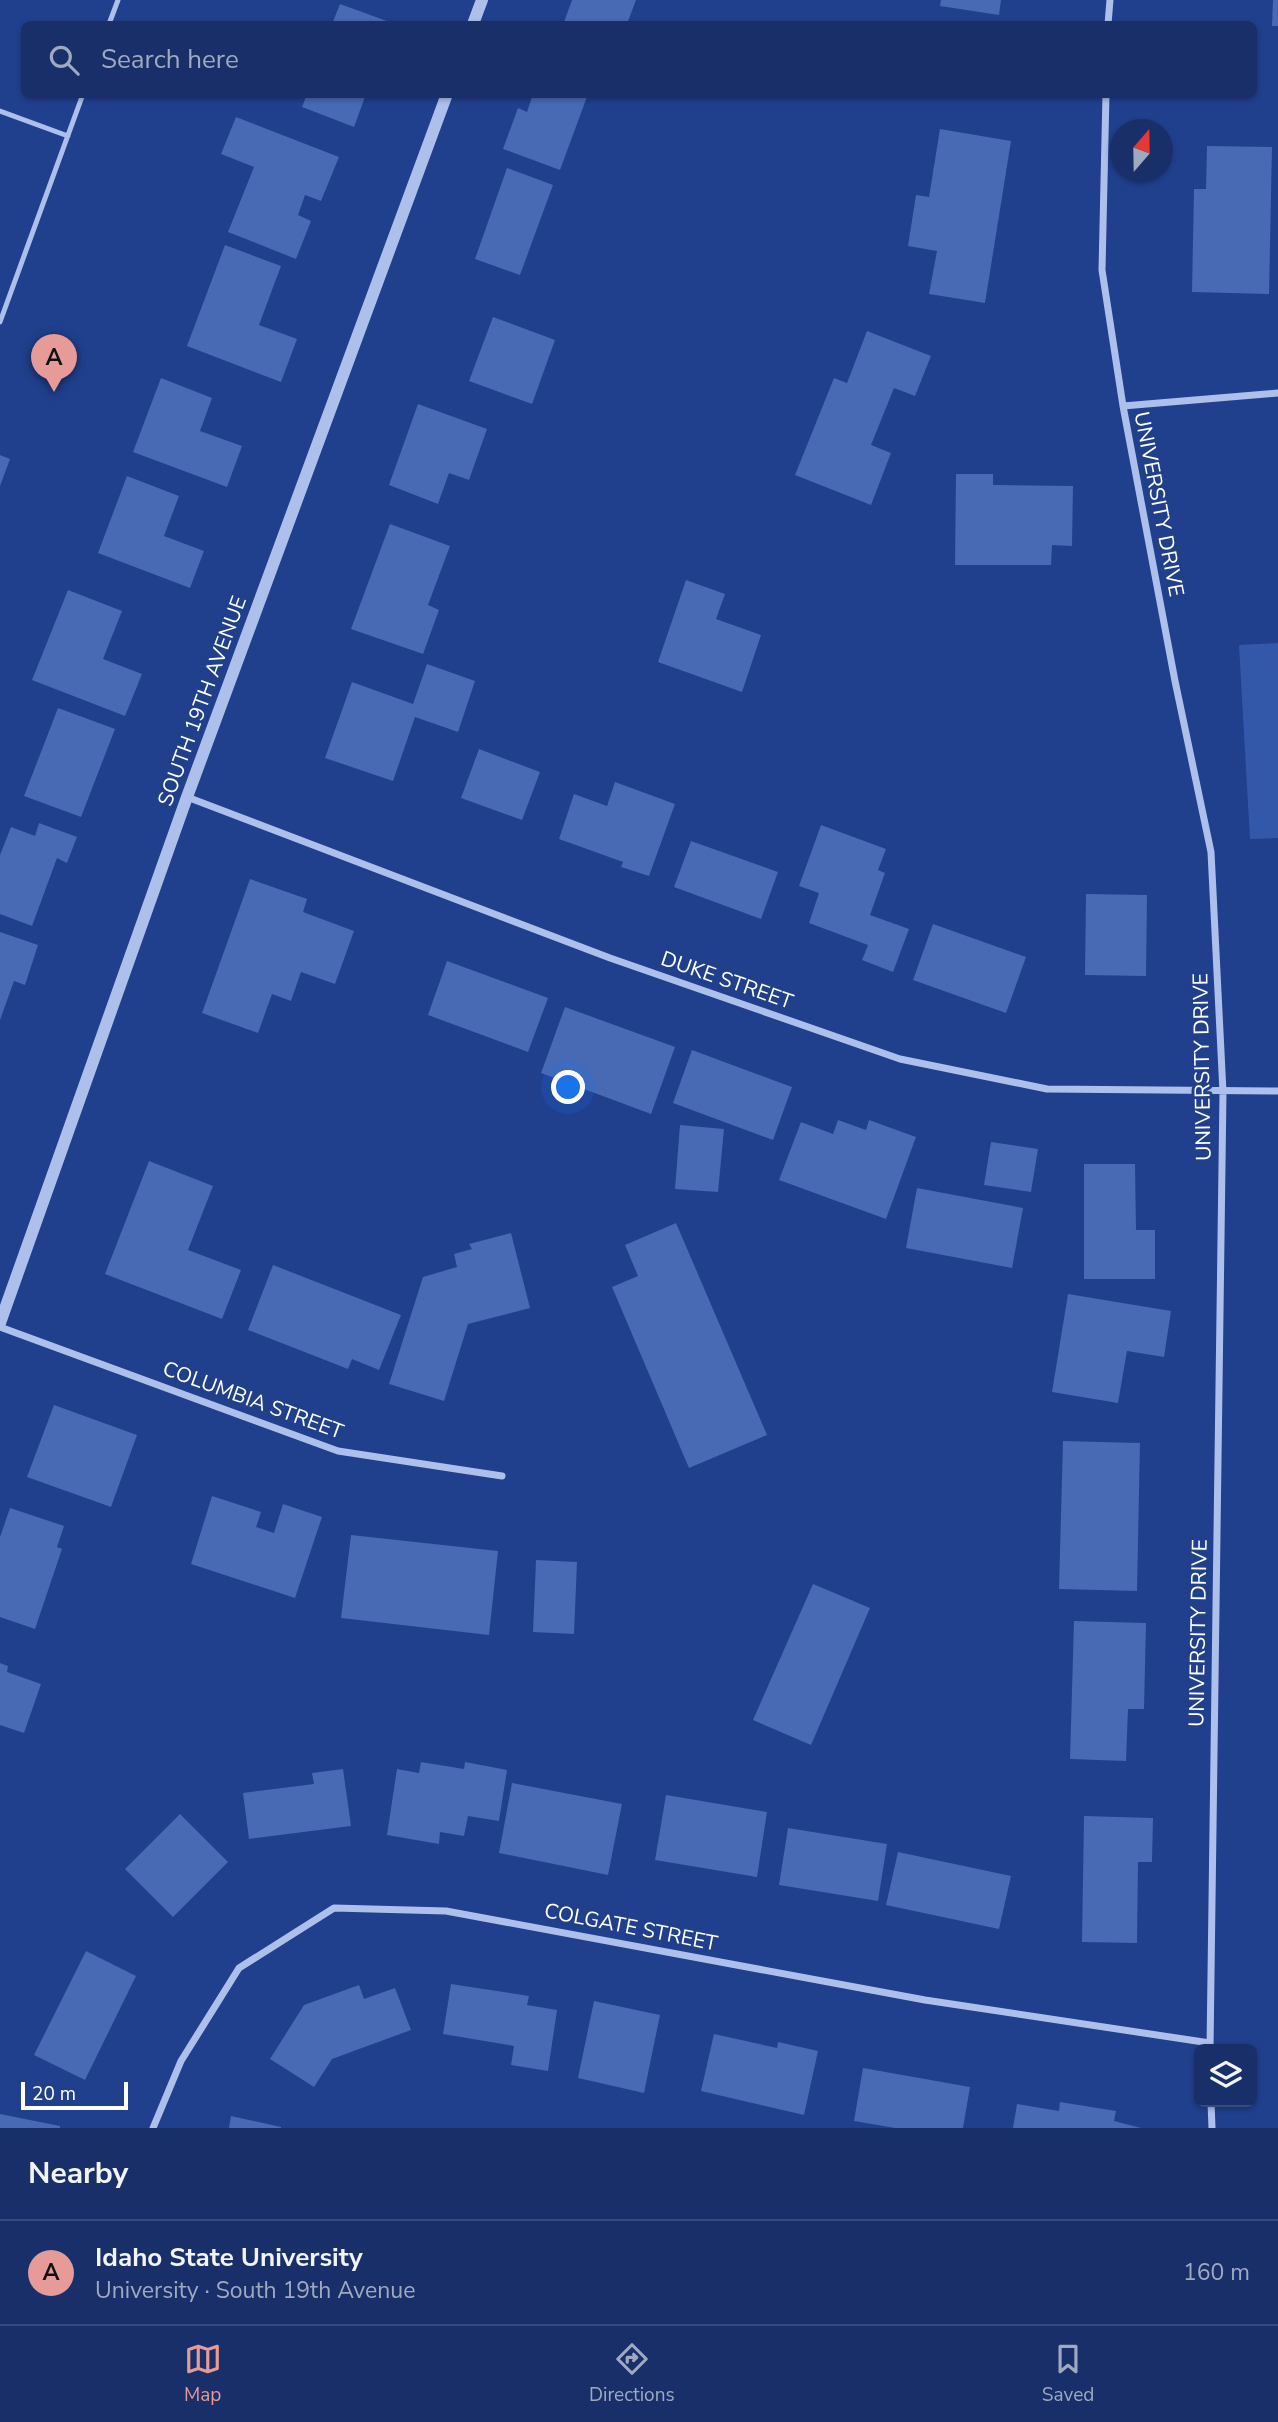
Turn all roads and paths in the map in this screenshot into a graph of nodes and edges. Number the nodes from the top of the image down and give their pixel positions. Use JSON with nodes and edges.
{"nodes":[{"id":1,"x":118,"y":0,"type":"edge"},
{"id":2,"x":482,"y":0,"type":"edge"},
{"id":3,"x":1110,"y":0,"type":"edge"},
{"id":4,"x":110,"y":21,"type":"edge"},
{"id":5,"x":474,"y":21,"type":"edge"},
{"id":6,"x":1108,"y":21,"type":"edge"},
{"id":7,"x":82,"y":98,"type":"edge"},
{"id":8,"x":446,"y":98,"type":"edge"},
{"id":9,"x":1106,"y":98,"type":"edge"},
{"id":10,"x":0,"y":111,"type":"edge"},
{"id":11,"x":68,"y":136,"type":"junction"},
{"id":12,"x":0,"y":322,"type":"edge"},
{"id":13,"x":1278,"y":393,"type":"edge"},
{"id":14,"x":1123,"y":406,"type":"junction"},
{"id":15,"x":187,"y":797,"type":"junction"},
{"id":16,"x":1278,"y":1091,"type":"edge"},
{"id":17,"x":1223,"y":1092,"type":"junction"},
{"id":18,"x":0,"y":1325,"type":"edge"},
{"id":19,"x":502,"y":1476,"type":"dead end"},
{"id":20,"x":1198,"y":2044,"type":"edge"},
{"id":21,"x":1210,"y":2044,"type":"edge"},
{"id":22,"x":1211,"y":2107,"type":"edge"},
{"id":23,"x":153,"y":2128,"type":"edge"},
{"id":24,"x":1212,"y":2128,"type":"edge"}],
"edges":[{"from":1,"to":4,"type":"lane"},
{"from":2,"to":5,"type":"street"},
{"from":3,"to":6,"type":"street"},
{"from":7,"to":11,"type":"lane"},
{"from":8,"to":15,"type":"street","name":"SOUTH 19TH AVENUE"},
{"from":9,"to":14,"type":"street","name":"UNIVERSITY DRIVE"},
{"from":10,"to":11,"type":"lane"},
{"from":11,"to":12,"type":"lane"},
{"from":13,"to":14,"type":"street"},
{"from":14,"to":17,"type":"street","name":"UNIVERSITY DRIVE"},
{"from":15,"to":17,"type":"street","name":"DUKE STREET"},
{"from":15,"to":18,"type":"street","name":"SOUTH 19TH AVENUE"},
{"from":16,"to":17,"type":"street","name":"DUKE STREET"},
{"from":17,"to":21,"type":"street","name":"UNIVERSITY DRIVE"},
{"from":18,"to":19,"type":"street","name":"COLUMBIA STREET"},
{"from":20,"to":23,"type":"street","name":"COLGATE STREET"},
{"from":22,"to":24,"type":"street"}]}
